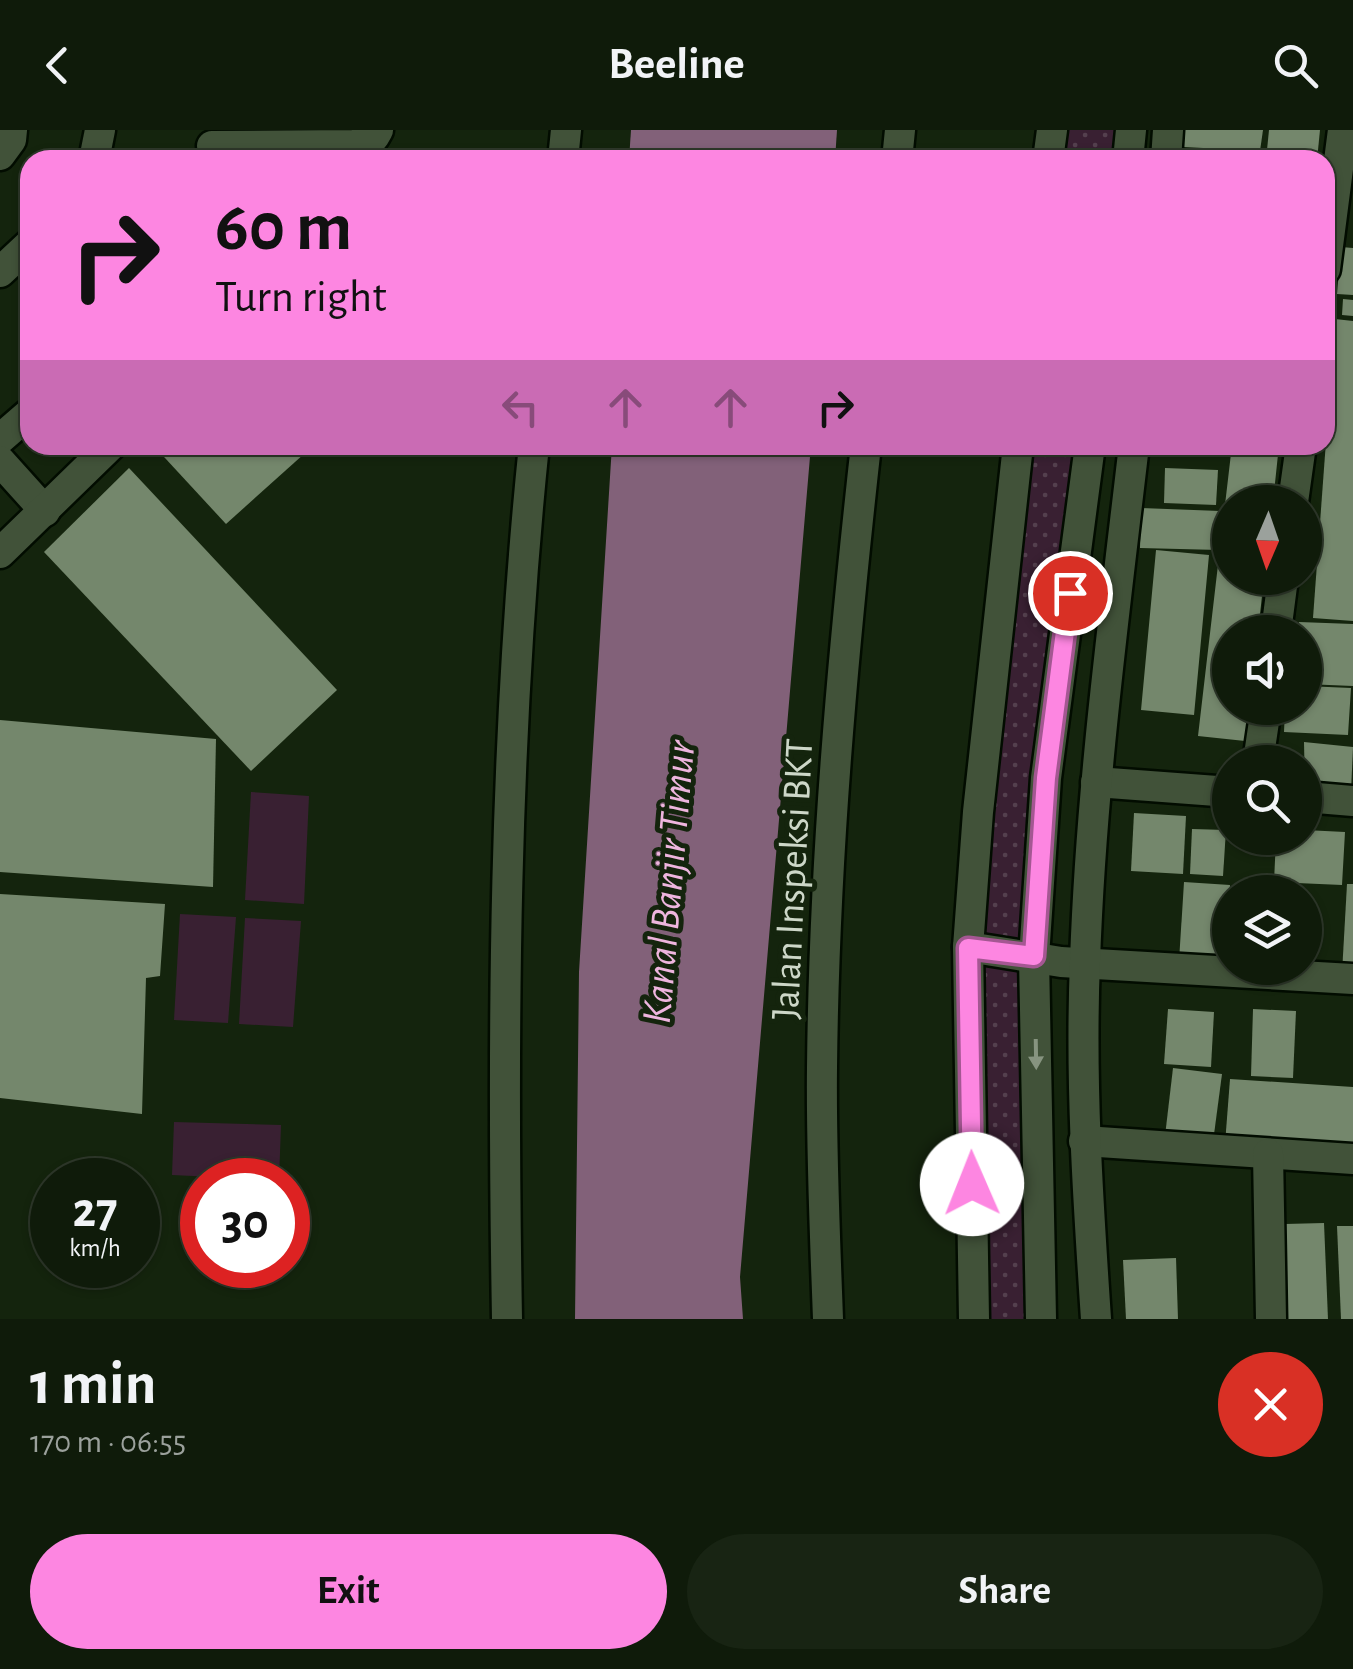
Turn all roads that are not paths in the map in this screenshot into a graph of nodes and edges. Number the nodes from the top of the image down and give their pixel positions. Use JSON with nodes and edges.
{"nodes":[{"id":1,"x":12,"y":130,"type":"edge"},
{"id":2,"x":378,"y":130,"type":"edge"},
{"id":3,"x":1343,"y":130,"type":"edge"},
{"id":4,"x":212,"y":145,"type":"edge"},
{"id":5,"x":0,"y":156,"type":"edge"},
{"id":6,"x":1339,"y":174,"type":"edge"},
{"id":7,"x":1335,"y":201,"type":"edge"},
{"id":8,"x":20,"y":253,"type":"edge"},
{"id":9,"x":0,"y":272,"type":"edge"},
{"id":10,"x":20,"y":422,"type":"edge"},
{"id":11,"x":0,"y":439,"type":"edge"},
{"id":12,"x":101,"y":455,"type":"edge"},
{"id":13,"x":533,"y":455,"type":"edge"},
{"id":14,"x":865,"y":455,"type":"edge"},
{"id":15,"x":1017,"y":455,"type":"edge"},
{"id":16,"x":1089,"y":455,"type":"edge"},
{"id":17,"x":1133,"y":455,"type":"edge"},
{"id":18,"x":1300,"y":455,"type":"edge"},
{"id":19,"x":0,"y":460,"type":"edge"},
{"id":20,"x":1296,"y":485,"type":"edge"},
{"id":21,"x":44,"y":511,"type":"junction"},
{"id":22,"x":0,"y":553,"type":"edge"},
{"id":23,"x":1096,"y":782,"type":"junction"},
{"id":24,"x":1212,"y":791,"type":"edge"},
{"id":25,"x":1322,"y":799,"type":"edge"},
{"id":26,"x":1353,"y":801,"type":"edge"},
{"id":27,"x":968,"y":948,"type":"junction"},
{"id":28,"x":1034,"y":956,"type":"junction"},
{"id":29,"x":1085,"y":963,"type":"junction"},
{"id":30,"x":1353,"y":978,"type":"edge"},
{"id":31,"x":1084,"y":1141,"type":"junction"},
{"id":32,"x":1268,"y":1154,"type":"junction"},
{"id":33,"x":1353,"y":1158,"type":"edge"},
{"id":34,"x":508,"y":1319,"type":"edge"},
{"id":35,"x":828,"y":1319,"type":"edge"},
{"id":36,"x":974,"y":1319,"type":"edge"},
{"id":37,"x":1041,"y":1319,"type":"edge"},
{"id":38,"x":1096,"y":1319,"type":"edge"},
{"id":39,"x":1271,"y":1319,"type":"edge"}],
"edges":[{"from":1,"to":5,"type":"street"},
{"from":2,"to":4,"type":"street"},
{"from":3,"to":6,"type":"street"},
{"from":6,"to":7,"type":"street"},
{"from":8,"to":9,"type":"street"},
{"from":10,"to":11,"type":"street"},
{"from":12,"to":21,"type":"street"},
{"from":13,"to":34,"type":"street"},
{"from":14,"to":35,"type":"street","name":"Jalan Inspeksi BKT"},
{"from":15,"to":27,"type":"street"},
{"from":16,"to":28,"type":"street"},
{"from":17,"to":23,"type":"street"},
{"from":18,"to":20,"type":"street"},
{"from":19,"to":21,"type":"street"},
{"from":21,"to":22,"type":"street"},
{"from":23,"to":24,"type":"street"},
{"from":23,"to":29,"type":"street"},
{"from":25,"to":26,"type":"street"},
{"from":27,"to":28,"type":"street"},
{"from":27,"to":36,"type":"street"},
{"from":28,"to":29,"type":"street"},
{"from":28,"to":37,"type":"street","one_way":true},
{"from":29,"to":30,"type":"street"},
{"from":29,"to":31,"type":"street"},
{"from":31,"to":32,"type":"street"},
{"from":31,"to":38,"type":"street"},
{"from":32,"to":33,"type":"street"},
{"from":32,"to":39,"type":"street"}]}
